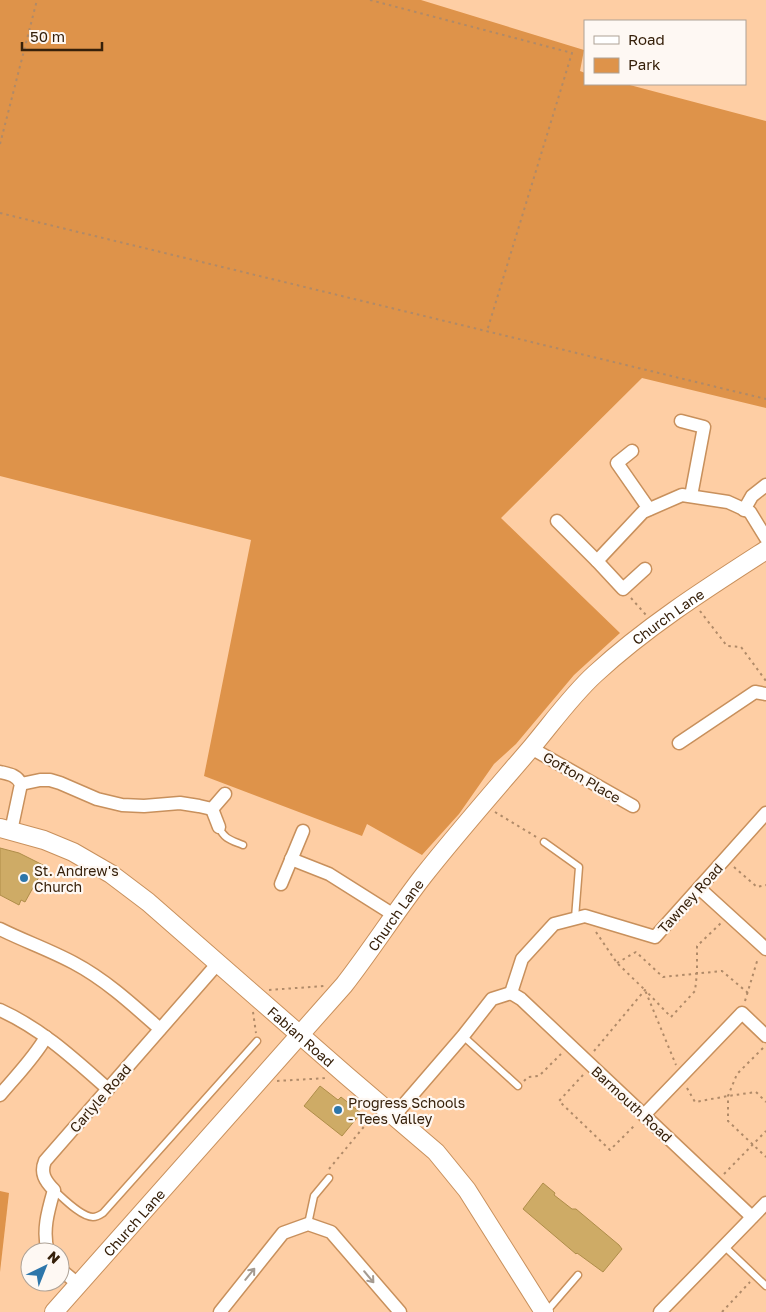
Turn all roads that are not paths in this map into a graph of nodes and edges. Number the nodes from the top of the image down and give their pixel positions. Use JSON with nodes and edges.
{"nodes":[{"id":1,"x":681,"y":421,"type":"dead end"},
{"id":2,"x":632,"y":451,"type":"dead end"},
{"id":3,"x":766,"y":485,"type":"edge"},
{"id":4,"x":691,"y":496,"type":"junction"},
{"id":5,"x":649,"y":510,"type":"junction"},
{"id":6,"x":744,"y":510,"type":"junction"},
{"id":7,"x":557,"y":521,"type":"dead end"},
{"id":8,"x":766,"y":538,"type":"edge"},
{"id":9,"x":766,"y":550,"type":"edge"},
{"id":10,"x":597,"y":562,"type":"junction"},
{"id":11,"x":645,"y":569,"type":"dead end"},
{"id":12,"x":766,"y":694,"type":"edge"},
{"id":13,"x":679,"y":743,"type":"dead end"},
{"id":14,"x":531,"y":748,"type":"junction"},
{"id":15,"x":0,"y":772,"type":"edge"},
{"id":16,"x":21,"y":784,"type":"junction"},
{"id":17,"x":225,"y":794,"type":"dead end"},
{"id":18,"x":633,"y":806,"type":"dead end"},
{"id":19,"x":212,"y":809,"type":"junction"},
{"id":20,"x":766,"y":813,"type":"edge"},
{"id":21,"x":219,"y":827,"type":"joint"},
{"id":22,"x":6,"y":829,"type":"edge"},
{"id":23,"x":303,"y":831,"type":"dead end"},
{"id":24,"x":544,"y":842,"type":"road end"},
{"id":25,"x":243,"y":845,"type":"dead end"},
{"id":26,"x":292,"y":859,"type":"junction"},
{"id":27,"x":281,"y":884,"type":"dead end"},
{"id":28,"x":699,"y":888,"type":"junction"},
{"id":29,"x":394,"y":915,"type":"junction"},
{"id":30,"x":580,"y":917,"type":"junction"},
{"id":31,"x":0,"y":929,"type":"edge"},
{"id":32,"x":764,"y":948,"type":"edge"},
{"id":33,"x":219,"y":962,"type":"junction"},
{"id":34,"x":511,"y":993,"type":"junction"},
{"id":35,"x":0,"y":1010,"type":"edge"},
{"id":36,"x":160,"y":1029,"type":"junction"},
{"id":37,"x":301,"y":1034,"type":"junction"},
{"id":38,"x":463,"y":1036,"type":"junction"},
{"id":39,"x":766,"y":1036,"type":"edge"},
{"id":40,"x":46,"y":1037,"type":"junction"},
{"id":41,"x":257,"y":1041,"type":"dead end"},
{"id":42,"x":518,"y":1086,"type":"road end"},
{"id":43,"x":108,"y":1089,"type":"junction"},
{"id":44,"x":0,"y":1095,"type":"edge"},
{"id":45,"x":388,"y":1111,"type":"junction"},
{"id":46,"x":644,"y":1115,"type":"junction"},
{"id":47,"x":329,"y":1178,"type":"road end"},
{"id":48,"x":54,"y":1190,"type":"junction"},
{"id":49,"x":766,"y":1203,"type":"edge"},
{"id":50,"x":752,"y":1217,"type":"junction"},
{"id":51,"x":308,"y":1224,"type":"junction"},
{"id":52,"x":45,"y":1242,"type":"edge"},
{"id":53,"x":724,"y":1246,"type":"junction"},
{"id":54,"x":578,"y":1275,"type":"dead end"},
{"id":55,"x":70,"y":1277,"type":"edge"},
{"id":56,"x":79,"y":1285,"type":"junction"},
{"id":57,"x":766,"y":1286,"type":"edge"},
{"id":58,"x":54,"y":1312,"type":"edge"},
{"id":59,"x":220,"y":1312,"type":"edge"},
{"id":60,"x":400,"y":1312,"type":"edge"},
{"id":61,"x":545,"y":1312,"type":"edge"},
{"id":62,"x":660,"y":1312,"type":"edge"}],
"edges":[{"from":1,"to":4,"type":"street"},
{"from":2,"to":5,"type":"street"},
{"from":3,"to":6,"type":"street"},
{"from":4,"to":5,"type":"street"},
{"from":4,"to":6,"type":"street"},
{"from":5,"to":10,"type":"street"},
{"from":6,"to":8,"type":"street"},
{"from":7,"to":10,"type":"street"},
{"from":9,"to":14,"type":"street","name":"Church Lane"},
{"from":10,"to":11,"type":"street"},
{"from":12,"to":13,"type":"street"},
{"from":14,"to":18,"type":"street","name":"Gofton Place"},
{"from":14,"to":29,"type":"street","name":"Church Lane"},
{"from":15,"to":16,"type":"street"},
{"from":16,"to":19,"type":"street"},
{"from":16,"to":22,"type":"street"},
{"from":17,"to":19,"type":"street"},
{"from":19,"to":21,"type":"street"},
{"from":20,"to":28,"type":"street","name":"Tawney Road"},
{"from":21,"to":25,"type":"lane"},
{"from":22,"to":33,"type":"street","name":"Fabian Road"},
{"from":23,"to":26,"type":"street"},
{"from":24,"to":30,"type":"lane"},
{"from":26,"to":27,"type":"street"},
{"from":26,"to":29,"type":"street"},
{"from":28,"to":30,"type":"street","name":"Tawney Road"},
{"from":28,"to":32,"type":"street"},
{"from":29,"to":37,"type":"street","name":"Church Lane"},
{"from":30,"to":34,"type":"street"},
{"from":31,"to":36,"type":"street"},
{"from":33,"to":36,"type":"street","name":"Carlyle Road"},
{"from":33,"to":37,"type":"street","name":"Fabian Road"},
{"from":34,"to":38,"type":"street"},
{"from":34,"to":46,"type":"street","name":"Barmouth Road"},
{"from":35,"to":40,"type":"street"},
{"from":36,"to":43,"type":"street","name":"Carlyle Road"},
{"from":37,"to":45,"type":"street","name":"Fabian Road"},
{"from":37,"to":56,"type":"street","name":"Church Lane"},
{"from":38,"to":42,"type":"lane"},
{"from":38,"to":45,"type":"street"},
{"from":39,"to":46,"type":"street"},
{"from":40,"to":43,"type":"street"},
{"from":40,"to":44,"type":"street"},
{"from":41,"to":48,"type":"lane"},
{"from":43,"to":48,"type":"street","name":"Carlyle Road"},
{"from":45,"to":61,"type":"street","name":"Fabian Road"},
{"from":46,"to":50,"type":"street","name":"Barmouth Road"},
{"from":47,"to":51,"type":"lane"},
{"from":48,"to":52,"type":"street"},
{"from":49,"to":50,"type":"street"},
{"from":50,"to":53,"type":"street"},
{"from":59,"to":51,"type":"street","one_way":true},
{"from":51,"to":60,"type":"street","one_way":true},
{"from":53,"to":57,"type":"lane"},
{"from":53,"to":62,"type":"street"},
{"from":54,"to":61,"type":"lane"},
{"from":55,"to":56,"type":"street"},
{"from":56,"to":58,"type":"street","name":"Church Lane"}]}
